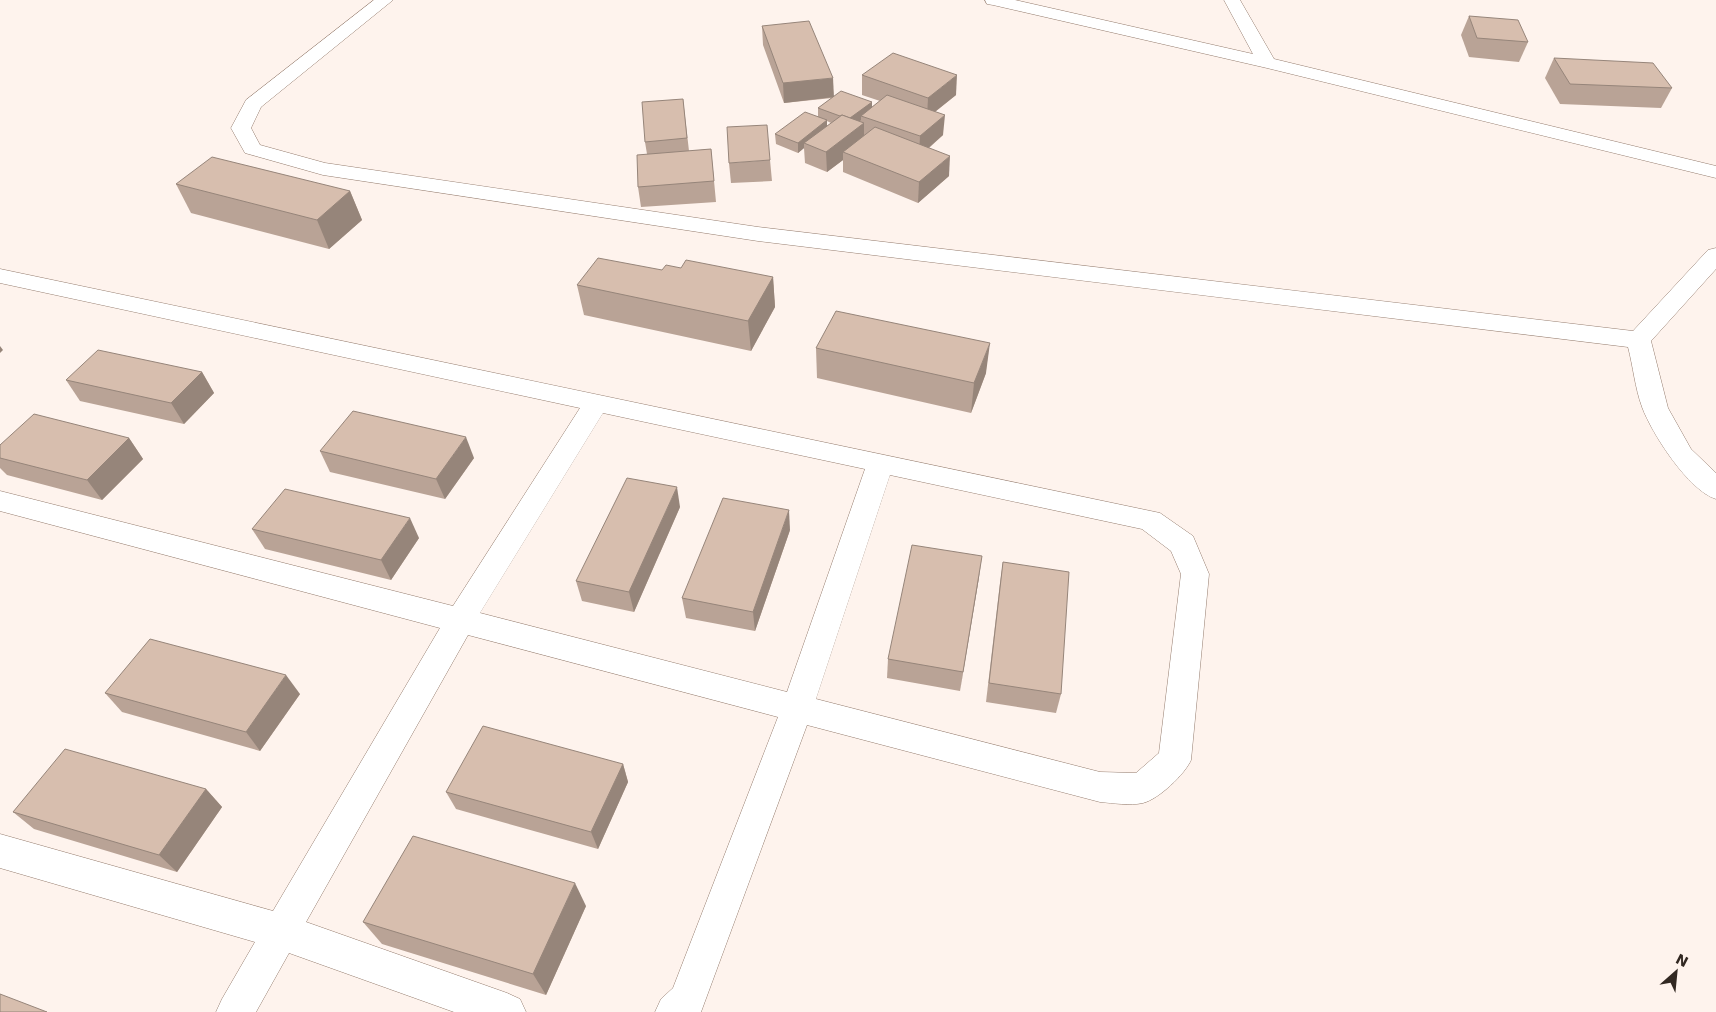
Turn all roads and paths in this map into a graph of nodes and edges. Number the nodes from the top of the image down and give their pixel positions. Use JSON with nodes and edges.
{"nodes":[{"id":1,"x":385,"y":0,"type":"edge"},
{"id":2,"x":993,"y":0,"type":"edge"},
{"id":3,"x":1232,"y":0,"type":"edge"},
{"id":4,"x":1267,"y":63,"type":"junction"},
{"id":5,"x":1716,"y":172,"type":"edge"},
{"id":6,"x":1716,"y":255,"type":"edge"},
{"id":7,"x":0,"y":276,"type":"edge"},
{"id":8,"x":1639,"y":340,"type":"junction"},
{"id":9,"x":596,"y":403,"type":"junction"},
{"id":10,"x":880,"y":463,"type":"junction"},
{"id":11,"x":1716,"y":489,"type":"edge"},
{"id":12,"x":0,"y":501,"type":"edge"},
{"id":13,"x":460,"y":621,"type":"junction"},
{"id":14,"x":797,"y":709,"type":"junction"},
{"id":15,"x":0,"y":851,"type":"edge"},
{"id":16,"x":280,"y":931,"type":"junction"},
{"id":17,"x":235,"y":1012,"type":"edge"},
{"id":18,"x":507,"y":1012,"type":"edge"},
{"id":19,"x":674,"y":1012,"type":"edge"}],
"edges":[{"from":1,"to":8,"type":"street"},
{"from":2,"to":4,"type":"street"},
{"from":3,"to":4,"type":"street"},
{"from":4,"to":5,"type":"street"},
{"from":6,"to":8,"type":"street"},
{"from":7,"to":9,"type":"street"},
{"from":8,"to":11,"type":"street"},
{"from":9,"to":10,"type":"street"},
{"from":9,"to":13,"type":"street"},
{"from":10,"to":14,"type":"street"},
{"from":10,"to":14,"type":"street"},
{"from":12,"to":13,"type":"street"},
{"from":13,"to":14,"type":"street"},
{"from":13,"to":16,"type":"street"},
{"from":14,"to":19,"type":"street"},
{"from":15,"to":16,"type":"street"},
{"from":16,"to":17,"type":"street"},
{"from":16,"to":18,"type":"street"}]}
